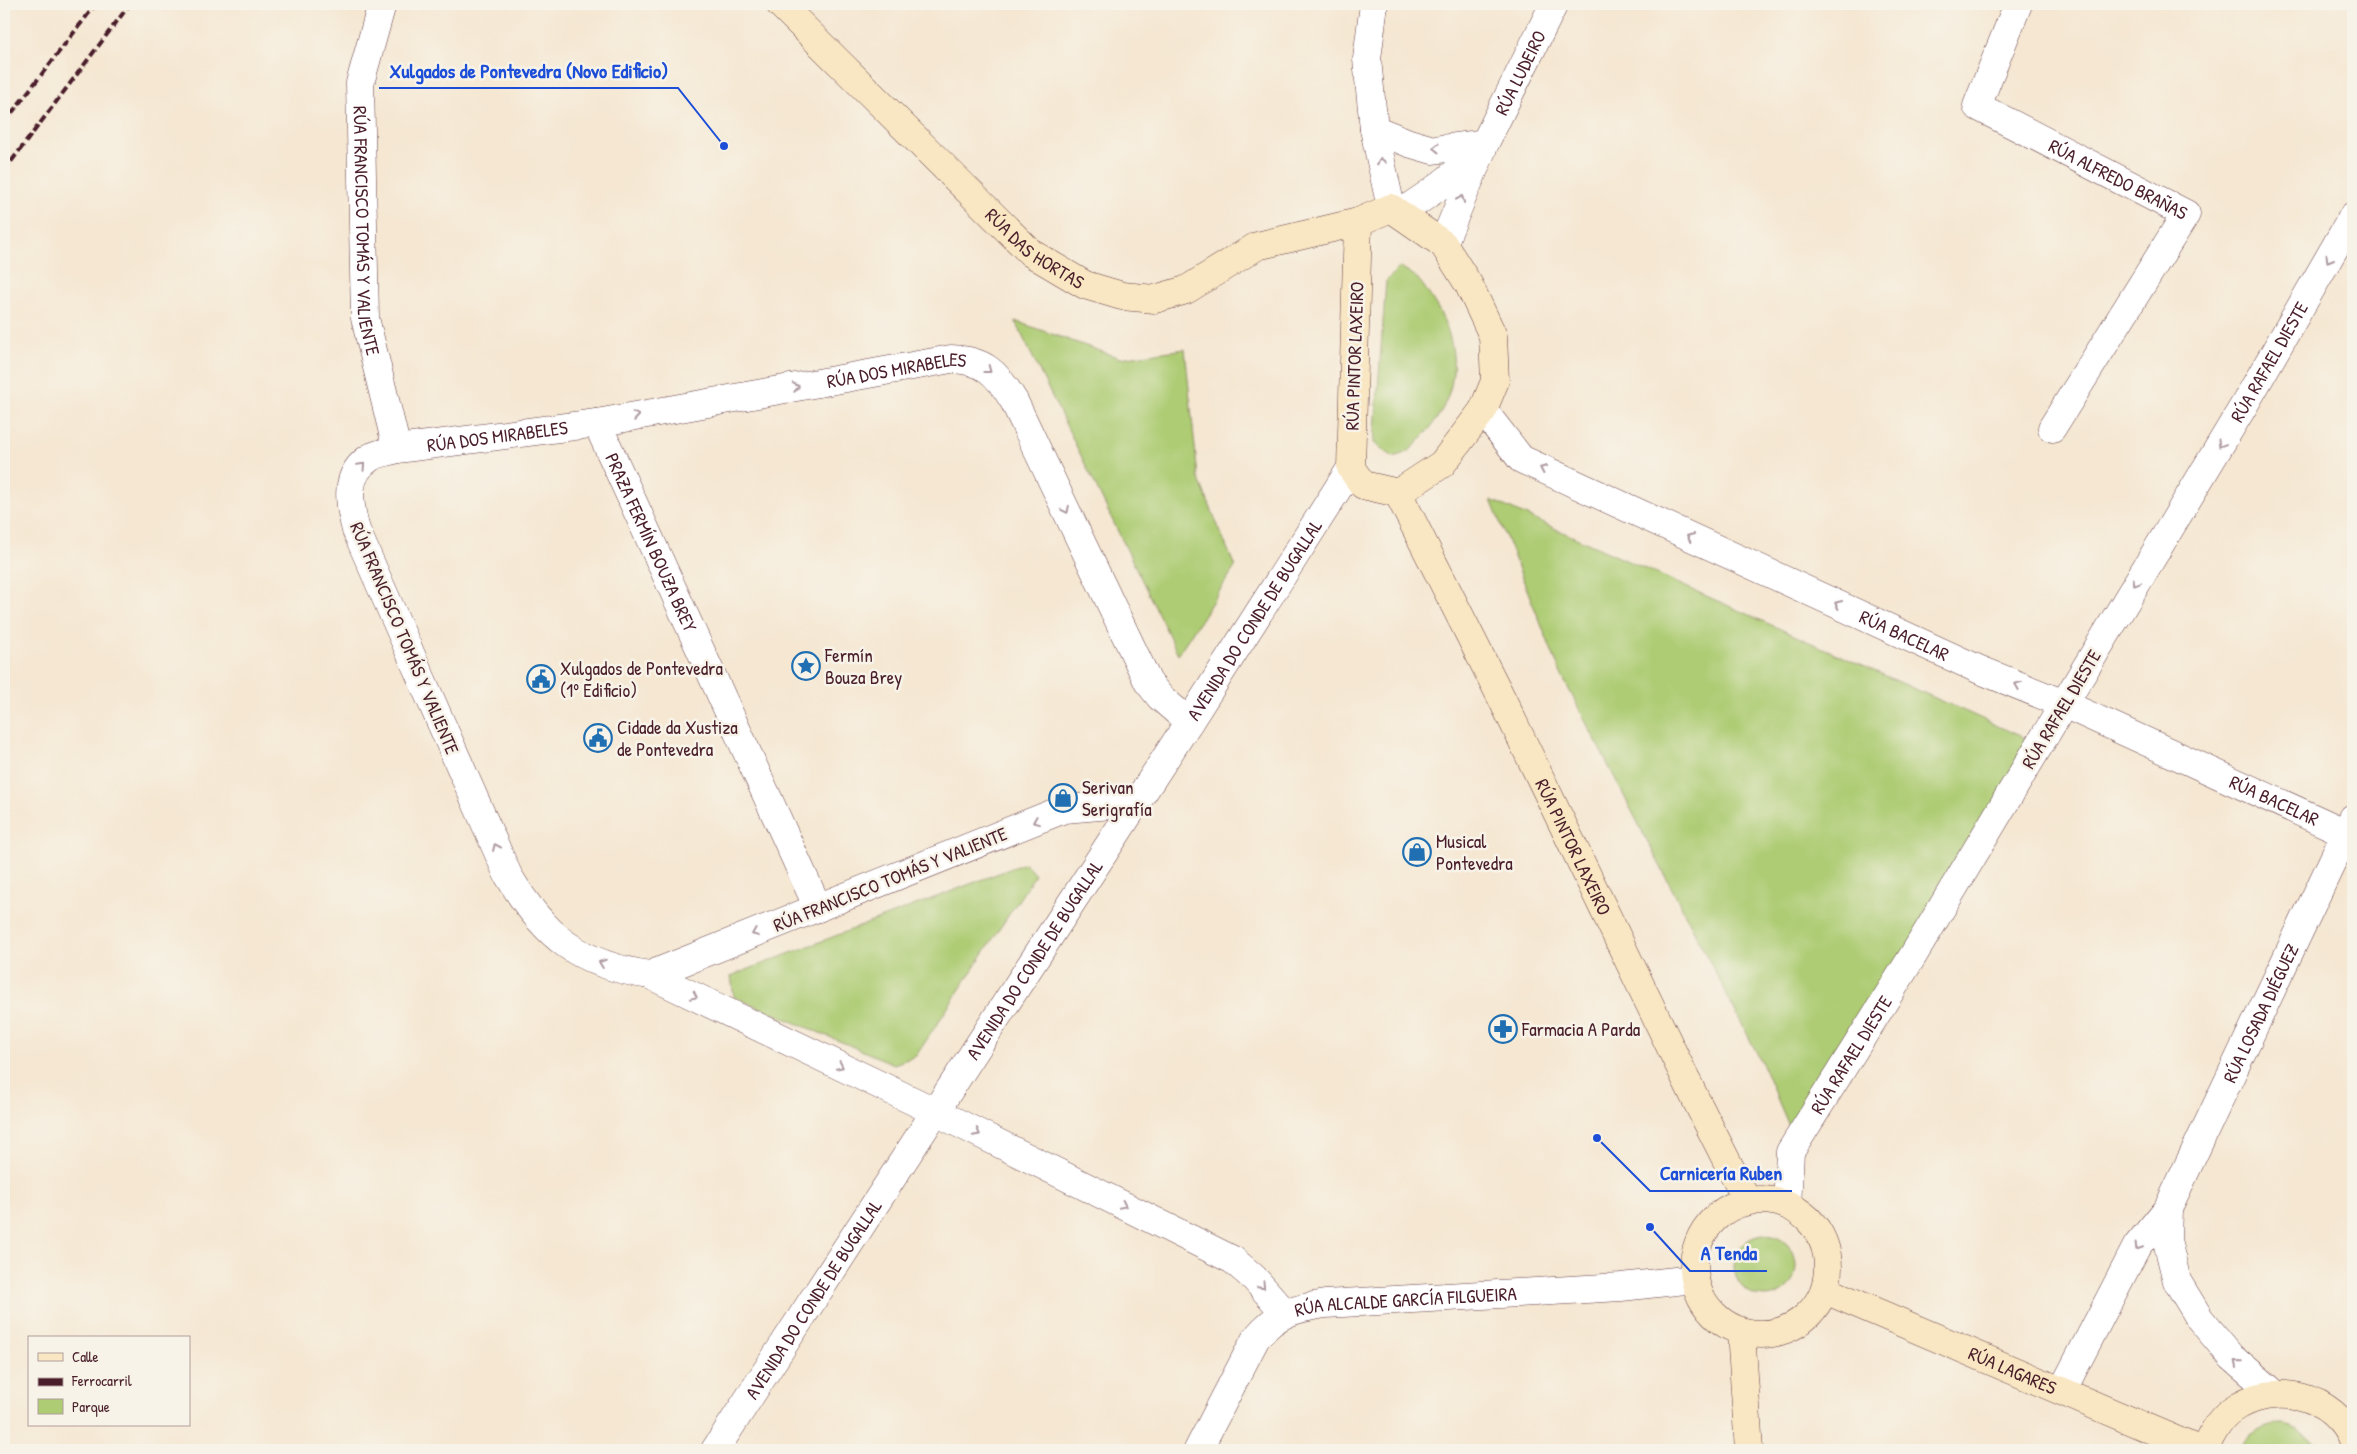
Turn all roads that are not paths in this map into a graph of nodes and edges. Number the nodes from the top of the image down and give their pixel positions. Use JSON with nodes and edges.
{"nodes":[{"id":1,"x":382,"y":4,"type":"edge"},
{"id":2,"x":780,"y":4,"type":"edge"},
{"id":3,"x":1374,"y":4,"type":"edge"},
{"id":4,"x":1554,"y":4,"type":"edge"},
{"id":5,"x":2018,"y":4,"type":"edge"},
{"id":6,"x":1374,"y":129,"type":"junction"},
{"id":7,"x":1485,"y":143,"type":"junction"},
{"id":8,"x":1395,"y":211,"type":"junction"},
{"id":9,"x":2353,"y":216,"type":"edge"},
{"id":10,"x":1358,"y":222,"type":"junction"},
{"id":11,"x":1443,"y":244,"type":"junction"},
{"id":12,"x":1483,"y":410,"type":"junction"},
{"id":13,"x":597,"y":422,"type":"junction"},
{"id":14,"x":2052,"y":428,"type":"dead end"},
{"id":15,"x":397,"y":449,"type":"junction"},
{"id":16,"x":1351,"y":468,"type":"junction"},
{"id":17,"x":1398,"y":493,"type":"junction"},
{"id":18,"x":2064,"y":704,"type":"junction"},
{"id":19,"x":1189,"y":722,"type":"junction"},
{"id":20,"x":1135,"y":803,"type":"junction"},
{"id":21,"x":2350,"y":825,"type":"edge"},
{"id":22,"x":818,"y":908,"type":"junction"},
{"id":23,"x":650,"y":974,"type":"junction"},
{"id":24,"x":934,"y":1111,"type":"junction"},
{"id":25,"x":1747,"y":1201,"type":"junction"},
{"id":26,"x":1787,"y":1205,"type":"junction"},
{"id":27,"x":2168,"y":1208,"type":"junction"},
{"id":28,"x":1694,"y":1278,"type":"junction"},
{"id":29,"x":1825,"y":1290,"type":"junction"},
{"id":30,"x":1285,"y":1313,"type":"junction"},
{"id":31,"x":1741,"y":1332,"type":"junction"},
{"id":32,"x":2062,"y":1391,"type":"junction"},
{"id":33,"x":2275,"y":1394,"type":"junction"},
{"id":34,"x":2352,"y":1437,"type":"edge"},
{"id":35,"x":715,"y":1450,"type":"edge"},
{"id":36,"x":1198,"y":1450,"type":"edge"},
{"id":37,"x":1749,"y":1450,"type":"edge"},
{"id":38,"x":2199,"y":1450,"type":"edge"},
{"id":39,"x":2204,"y":1450,"type":"edge"}],
"edges":[{"from":1,"to":15,"type":"street","name":"RÚA FRANCISCO TOMÁS Y VALIENTE"},
{"from":2,"to":10,"type":"main road","name":"RÚA DAS HORTAS"},
{"from":3,"to":6,"type":"street"},
{"from":4,"to":7,"type":"street","name":"RÚA LUDEIRO"},
{"from":5,"to":14,"type":"street","name":"RÚA ALFREDO BRAÑAS"},
{"from":7,"to":6,"type":"street","one_way":true},
{"from":8,"to":6,"type":"street","one_way":true},
{"from":7,"to":8,"type":"street"},
{"from":11,"to":7,"type":"street","one_way":true},
{"from":8,"to":10,"type":"main road"},
{"from":8,"to":11,"type":"main road"},
{"from":9,"to":18,"type":"street","name":"RÚA RAFAEL DIESTE","one_way":true},
{"from":10,"to":16,"type":"main road","name":"RÚA PINTOR LAXEIRO"},
{"from":11,"to":12,"type":"main road"},
{"from":12,"to":17,"type":"main road"},
{"from":18,"to":12,"type":"street","name":"RÚA BACELAR","one_way":true},
{"from":13,"to":15,"type":"street","name":"RÚA DOS MIRABELES"},
{"from":13,"to":19,"type":"street","name":"RÚA DOS MIRABELES","one_way":true},
{"from":13,"to":22,"type":"street","name":"PRAZA FERMÍN BOUZA BREY"},
{"from":23,"to":15,"type":"street","name":"RÚA FRANCISCO TOMÁS Y VALIENTE","one_way":true},
{"from":16,"to":17,"type":"main road"},
{"from":16,"to":19,"type":"street","name":"AVENIDA DO CONDE DE BUGALLAL"},
{"from":17,"to":25,"type":"main road","name":"RÚA PINTOR LAXEIRO"},
{"from":18,"to":21,"type":"street","name":"RÚA BACELAR"},
{"from":18,"to":26,"type":"street","name":"RÚA RAFAEL DIESTE"},
{"from":19,"to":20,"type":"street","name":"AVENIDA DO CONDE DE BUGALLAL"},
{"from":20,"to":22,"type":"street","name":"RÚA FRANCISCO TOMÁS Y VALIENTE","one_way":true},
{"from":20,"to":24,"type":"street","name":"AVENIDA DO CONDE DE BUGALLAL"},
{"from":21,"to":27,"type":"street","name":"RÚA LOSADA DIÉGUEZ"},
{"from":22,"to":23,"type":"street","name":"RÚA FRANCISCO TOMÁS Y VALIENTE","one_way":true},
{"from":23,"to":24,"type":"street","name":"RÚA FRANCISCO TOMÁS Y VALIENTE","one_way":true},
{"from":24,"to":30,"type":"street","name":"RÚA ALCALDE GARCÍA FILGUEIRA","one_way":true},
{"from":24,"to":35,"type":"street","name":"AVENIDA DO CONDE DE BUGALLAL"},
{"from":25,"to":26,"type":"main road"},
{"from":25,"to":28,"type":"main road"},
{"from":26,"to":29,"type":"main road"},
{"from":27,"to":32,"type":"street","name":"RÚA LOSADA DIÉGUEZ","one_way":true},
{"from":33,"to":27,"type":"street","name":"RÚA LOSADA DIÉGUEZ","one_way":true},
{"from":28,"to":30,"type":"street","name":"RÚA ALCALDE GARCÍA FILGUEIRA"},
{"from":28,"to":31,"type":"main road"},
{"from":29,"to":31,"type":"main road"},
{"from":29,"to":32,"type":"main road","name":"RÚA LAGARES"},
{"from":30,"to":36,"type":"street"},
{"from":31,"to":37,"type":"main road"},
{"from":32,"to":38,"type":"main road","name":"RÚA LAGARES"},
{"from":33,"to":34,"type":"main road"},
{"from":33,"to":39,"type":"main road"}]}
